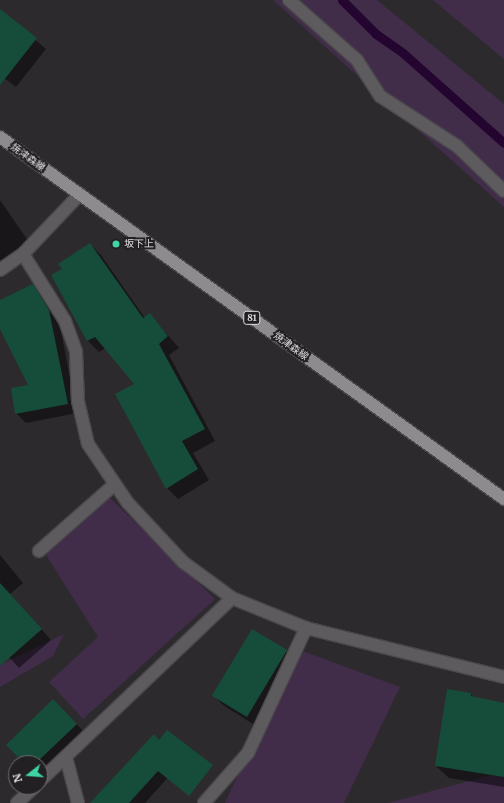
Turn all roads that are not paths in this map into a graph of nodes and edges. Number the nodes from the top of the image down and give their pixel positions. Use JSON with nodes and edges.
{"nodes":[{"id":1,"x":289,"y":0,"type":"edge"},
{"id":2,"x":0,"y":137,"type":"edge"},
{"id":3,"x":504,"y":191,"type":"edge"},
{"id":4,"x":80,"y":194,"type":"junction"},
{"id":5,"x":23,"y":254,"type":"junction"},
{"id":6,"x":0,"y":270,"type":"edge"},
{"id":7,"x":115,"y":484,"type":"junction"},
{"id":8,"x":504,"y":499,"type":"edge"},
{"id":9,"x":38,"y":551,"type":"dead end"},
{"id":10,"x":232,"y":598,"type":"junction"},
{"id":11,"x":306,"y":628,"type":"junction"},
{"id":12,"x":504,"y":677,"type":"edge"},
{"id":13,"x":66,"y":757,"type":"junction"},
{"id":14,"x":48,"y":774,"type":"edge"},
{"id":15,"x":26,"y":795,"type":"edge"},
{"id":16,"x":17,"y":803,"type":"edge"},
{"id":17,"x":78,"y":803,"type":"edge"},
{"id":18,"x":204,"y":803,"type":"edge"}],
"edges":[{"from":1,"to":3,"type":"street"},
{"from":2,"to":4,"type":"main road","name":"焼津森線","number":"81"},
{"from":4,"to":5,"type":"street"},
{"from":4,"to":8,"type":"main road","name":"焼津森線","number":"81"},
{"from":5,"to":6,"type":"street"},
{"from":5,"to":7,"type":"street"},
{"from":7,"to":9,"type":"street"},
{"from":7,"to":10,"type":"street"},
{"from":10,"to":11,"type":"street"},
{"from":10,"to":13,"type":"street"},
{"from":11,"to":12,"type":"street"},
{"from":11,"to":18,"type":"street"},
{"from":13,"to":14,"type":"street"},
{"from":13,"to":17,"type":"street"},
{"from":15,"to":16,"type":"street"}]}
